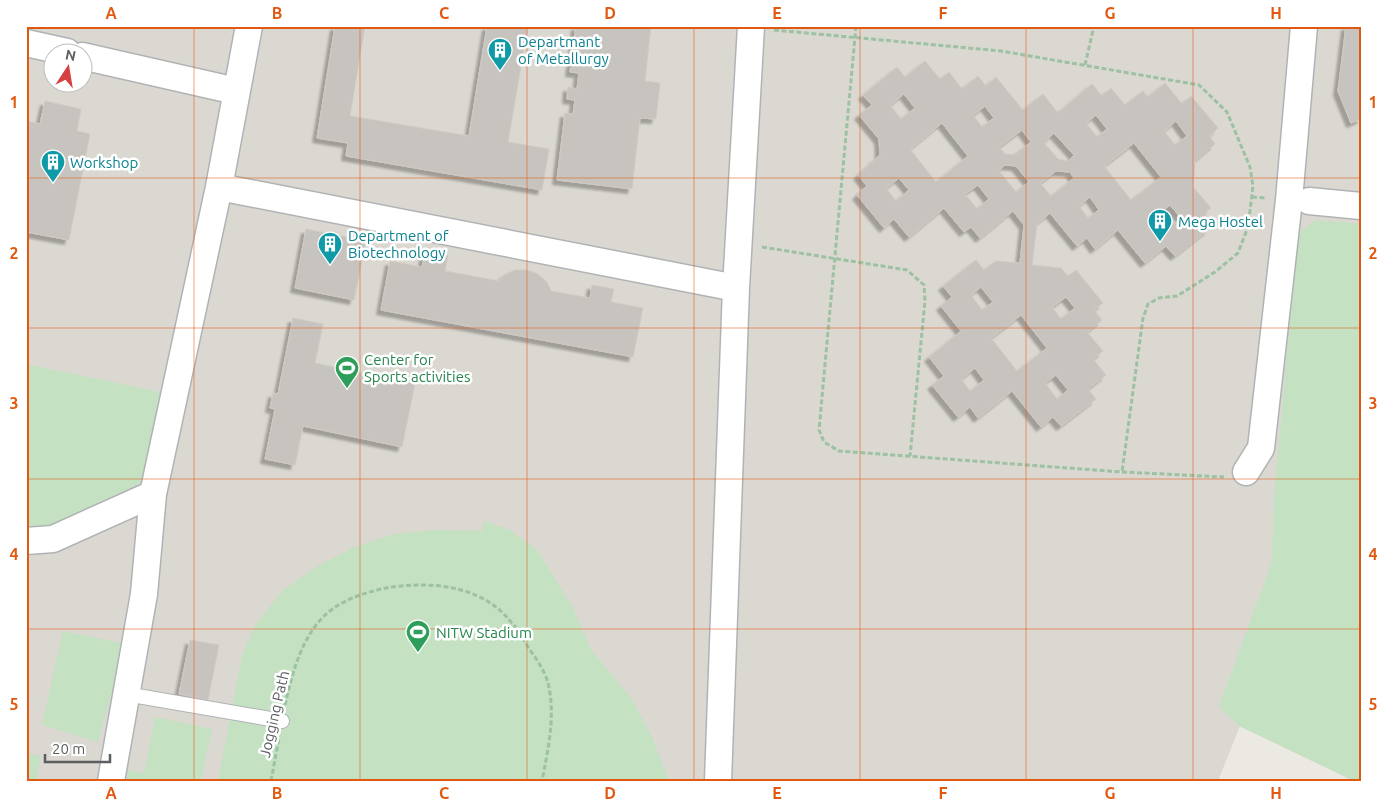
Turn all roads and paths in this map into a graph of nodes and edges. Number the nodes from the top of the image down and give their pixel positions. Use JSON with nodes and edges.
{"nodes":[{"id":1,"x":249,"y":26,"type":"edge"},
{"id":2,"x":856,"y":26,"type":"edge"},
{"id":3,"x":1094,"y":26,"type":"edge"},
{"id":4,"x":1304,"y":26,"type":"edge"},
{"id":5,"x":751,"y":27,"type":"edge"},
{"id":6,"x":855,"y":38,"type":"junction"},
{"id":7,"x":26,"y":43,"type":"edge"},
{"id":8,"x":42,"y":47,"type":"edge"},
{"id":9,"x":92,"y":58,"type":"edge"},
{"id":10,"x":1085,"y":64,"type":"junction"},
{"id":11,"x":236,"y":91,"type":"junction"},
{"id":12,"x":219,"y":186,"type":"junction"},
{"id":13,"x":1309,"y":201,"type":"dead end"},
{"id":14,"x":1361,"y":206,"type":"edge"},
{"id":15,"x":738,"y":243,"type":"junction"},
{"id":16,"x":835,"y":257,"type":"junction"},
{"id":17,"x":736,"y":288,"type":"junction"},
{"id":18,"x":910,"y":456,"type":"junction"},
{"id":19,"x":1122,"y":472,"type":"junction"},
{"id":20,"x":1246,"y":472,"type":"joint"},
{"id":21,"x":153,"y":494,"type":"junction"},
{"id":22,"x":26,"y":541,"type":"edge"},
{"id":23,"x":126,"y":694,"type":"junction"},
{"id":24,"x":282,"y":721,"type":"junction"},
{"id":25,"x":111,"y":781,"type":"edge"},
{"id":26,"x":271,"y":781,"type":"edge"},
{"id":27,"x":542,"y":781,"type":"edge"},
{"id":28,"x":718,"y":781,"type":"edge"}],
"edges":[{"from":1,"to":11,"type":"street"},
{"from":2,"to":6,"type":"path"},
{"from":3,"to":10,"type":"path"},
{"from":4,"to":20,"type":"street"},
{"from":5,"to":6,"type":"path"},
{"from":5,"to":15,"type":"street"},
{"from":6,"to":10,"type":"path"},
{"from":6,"to":16,"type":"path"},
{"from":7,"to":8,"type":"street"},
{"from":9,"to":11,"type":"street"},
{"from":10,"to":19,"type":"path"},
{"from":11,"to":12,"type":"street"},
{"from":12,"to":17,"type":"street"},
{"from":12,"to":21,"type":"street"},
{"from":13,"to":14,"type":"street"},
{"from":15,"to":16,"type":"path"},
{"from":15,"to":17,"type":"street"},
{"from":16,"to":18,"type":"path"},
{"from":16,"to":18,"type":"path"},
{"from":17,"to":28,"type":"street"},
{"from":18,"to":19,"type":"path"},
{"from":19,"to":20,"type":"path"},
{"from":21,"to":22,"type":"street"},
{"from":21,"to":23,"type":"street"},
{"from":23,"to":24,"type":"lane"},
{"from":23,"to":25,"type":"street"},
{"from":24,"to":26,"type":"path","name":"Jogging Path"},
{"from":24,"to":27,"type":"path","name":"Jogging Path"}]}
